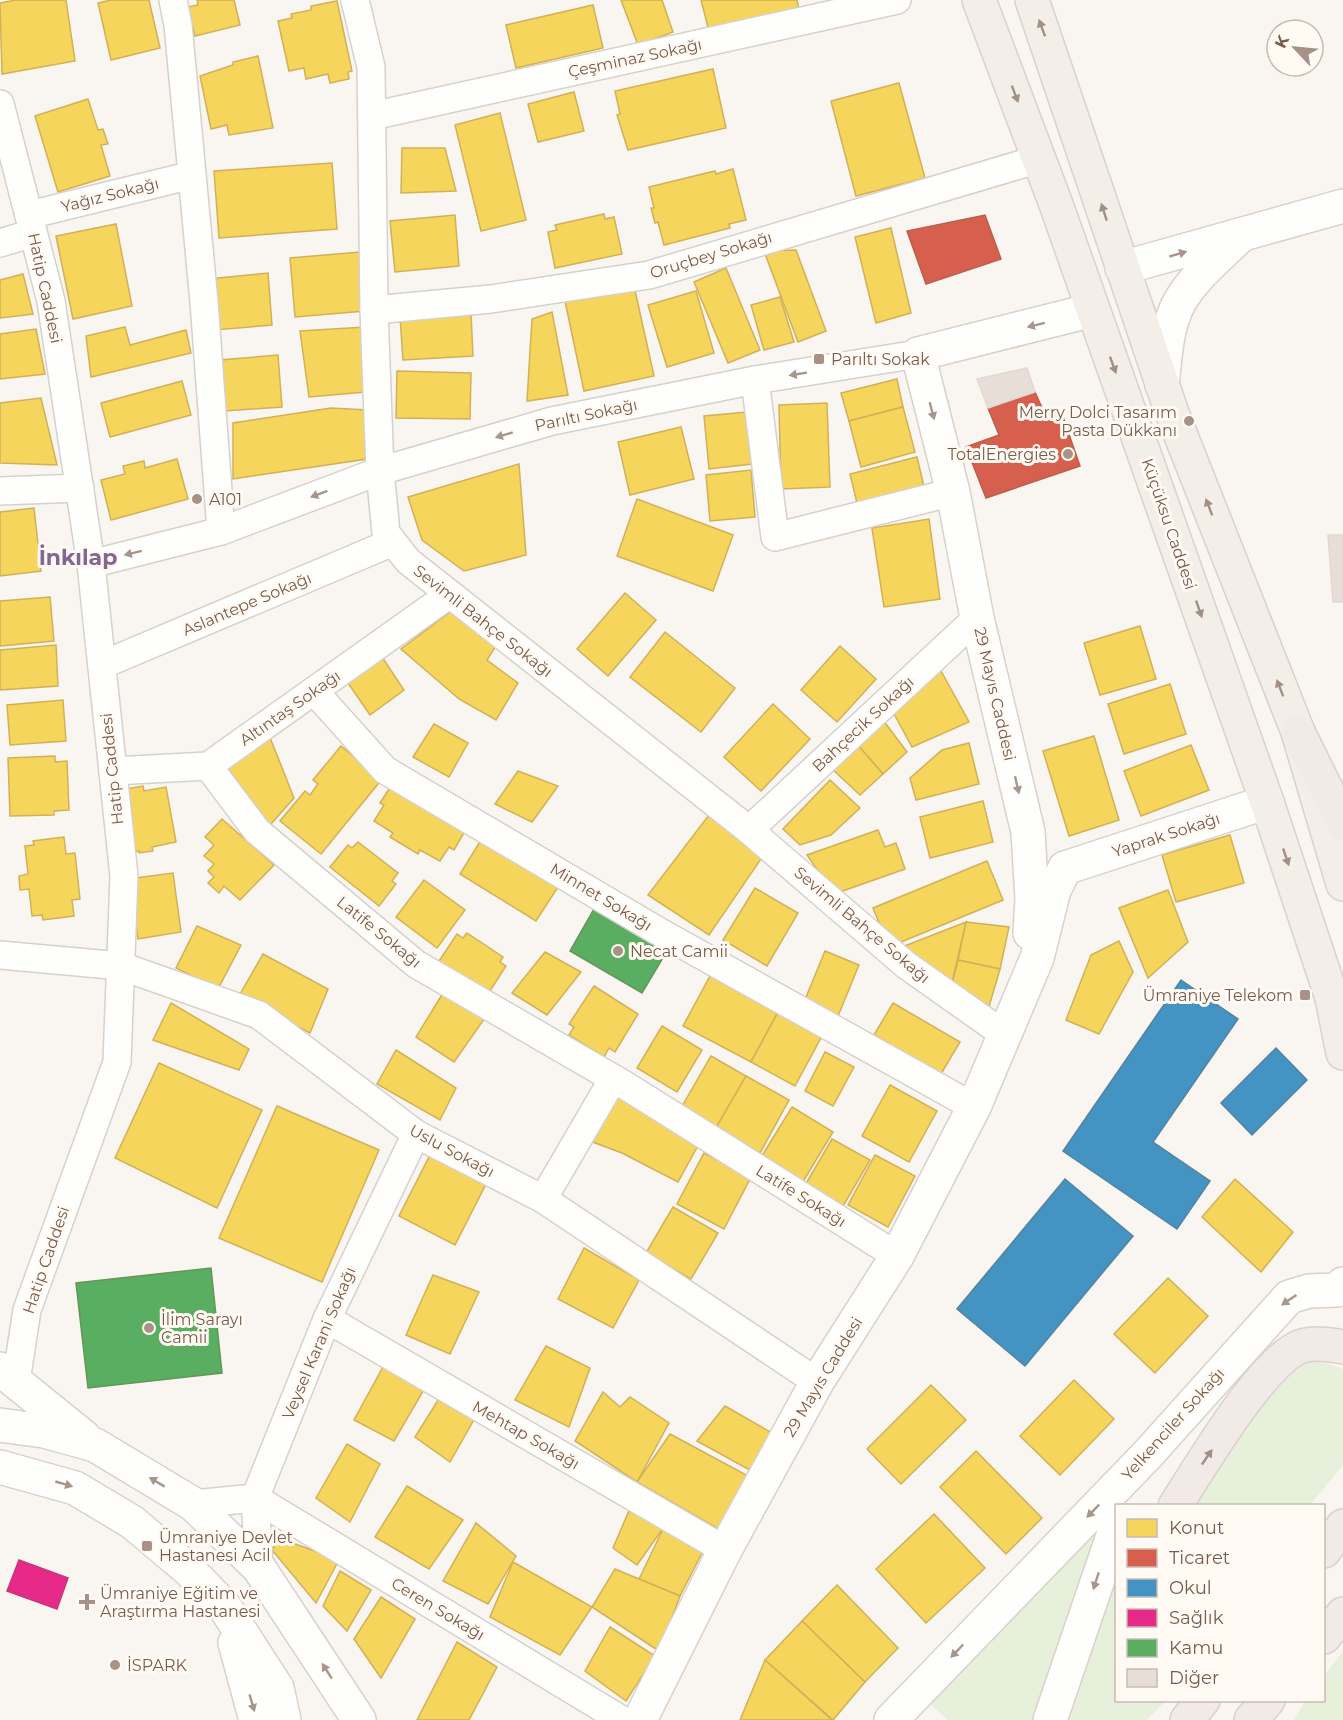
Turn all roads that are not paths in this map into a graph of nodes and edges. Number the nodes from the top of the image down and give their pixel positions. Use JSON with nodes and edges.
{"nodes":[{"id":1,"x":173,"y":0,"type":"edge"},
{"id":2,"x":356,"y":0,"type":"edge"},
{"id":3,"x":897,"y":0,"type":"edge"},
{"id":4,"x":979,"y":0,"type":"edge"},
{"id":5,"x":1032,"y":0,"type":"edge"},
{"id":6,"x":0,"y":104,"type":"edge"},
{"id":7,"x":372,"y":116,"type":"junction"},
{"id":8,"x":1039,"y":159,"type":"junction"},
{"id":9,"x":7,"y":160,"type":"edge"},
{"id":10,"x":192,"y":175,"type":"junction"},
{"id":11,"x":1343,"y":206,"type":"edge"},
{"id":12,"x":1057,"y":207,"type":"junction"},
{"id":13,"x":31,"y":224,"type":"junction"},
{"id":14,"x":1240,"y":236,"type":"junction"},
{"id":15,"x":0,"y":243,"type":"edge"},
{"id":16,"x":1122,"y":268,"type":"junction"},
{"id":17,"x":374,"y":310,"type":"junction"},
{"id":18,"x":1093,"y":310,"type":"junction"},
{"id":19,"x":918,"y":354,"type":"junction"},
{"id":20,"x":755,"y":380,"type":"junction"},
{"id":21,"x":1162,"y":385,"type":"junction"},
{"id":22,"x":380,"y":471,"type":"junction"},
{"id":23,"x":80,"y":488,"type":"junction"},
{"id":24,"x":0,"y":491,"type":"edge"},
{"id":25,"x":953,"y":492,"type":"junction"},
{"id":26,"x":221,"y":531,"type":"junction"},
{"id":27,"x":393,"y":542,"type":"junction"},
{"id":28,"x":91,"y":564,"type":"junction"},
{"id":29,"x":450,"y":594,"type":"junction"},
{"id":30,"x":977,"y":618,"type":"junction"},
{"id":31,"x":102,"y":665,"type":"junction"},
{"id":32,"x":314,"y":691,"type":"junction"},
{"id":33,"x":1298,"y":732,"type":"junction"},
{"id":34,"x":208,"y":766,"type":"junction"},
{"id":35,"x":113,"y":771,"type":"junction"},
{"id":36,"x":1267,"y":802,"type":"junction"},
{"id":37,"x":1343,"y":822,"type":"edge"},
{"id":38,"x":749,"y":830,"type":"junction"},
{"id":39,"x":1028,"y":832,"type":"junction"},
{"id":40,"x":1065,"y":868,"type":"junction"},
{"id":41,"x":1343,"y":884,"type":"edge"},
{"id":42,"x":0,"y":955,"type":"edge"},
{"id":43,"x":120,"y":966,"type":"junction"},
{"id":44,"x":1005,"y":1035,"type":"junction"},
{"id":45,"x":1343,"y":1053,"type":"edge"},
{"id":46,"x":613,"y":1078,"type":"junction"},
{"id":47,"x":974,"y":1107,"type":"junction"},
{"id":48,"x":416,"y":1134,"type":"junction"},
{"id":49,"x":543,"y":1199,"type":"junction"},
{"id":50,"x":897,"y":1256,"type":"junction"},
{"id":51,"x":1343,"y":1284,"type":"edge"},
{"id":52,"x":327,"y":1319,"type":"junction"},
{"id":53,"x":1343,"y":1347,"type":"edge"},
{"id":54,"x":8,"y":1375,"type":"edge"},
{"id":55,"x":817,"y":1382,"type":"junction"},
{"id":56,"x":4,"y":1426,"type":"edge"},
{"id":57,"x":95,"y":1445,"type":"junction"},
{"id":58,"x":1148,"y":1454,"type":"junction"},
{"id":59,"x":4,"y":1468,"type":"edge"},
{"id":60,"x":255,"y":1498,"type":"junction"},
{"id":61,"x":193,"y":1504,"type":"junction"},
{"id":62,"x":1127,"y":1504,"type":"edge"},
{"id":63,"x":1176,"y":1504,"type":"edge"},
{"id":64,"x":1343,"y":1525,"type":"edge"},
{"id":65,"x":1115,"y":1530,"type":"edge"},
{"id":66,"x":1325,"y":1539,"type":"edge"},
{"id":67,"x":1325,"y":1548,"type":"edge"},
{"id":68,"x":725,"y":1550,"type":"junction"},
{"id":69,"x":259,"y":1568,"type":"junction"},
{"id":70,"x":224,"y":1606,"type":"junction"},
{"id":71,"x":1267,"y":1702,"type":"edge"},
{"id":72,"x":1288,"y":1702,"type":"edge"},
{"id":73,"x":256,"y":1720,"type":"edge"},
{"id":74,"x":284,"y":1720,"type":"edge"},
{"id":75,"x":359,"y":1720,"type":"edge"},
{"id":76,"x":622,"y":1720,"type":"edge"},
{"id":77,"x":640,"y":1720,"type":"edge"},
{"id":78,"x":891,"y":1720,"type":"edge"},
{"id":79,"x":1050,"y":1720,"type":"edge"},
{"id":80,"x":1251,"y":1720,"type":"edge"},
{"id":81,"x":1280,"y":1720,"type":"edge"}],
"edges":[{"from":1,"to":10,"type":"street"},
{"from":2,"to":7,"type":"street","name":"Sevimli Bahçe Sokağı"},
{"from":3,"to":7,"type":"street","name":"Çeşminaz Sokağı"},
{"from":4,"to":8,"type":"main road","name":"Küçüksu Caddesi","one_way":true},
{"from":16,"to":5,"type":"main road","one_way":true},
{"from":6,"to":9,"type":"street","name":"Hatip Caddesi"},
{"from":7,"to":17,"type":"street","name":"Sevimli Bahçe Sokağı"},
{"from":8,"to":12,"type":"main road","name":"Küçüksu Caddesi"},
{"from":8,"to":17,"type":"street","name":"Oruçbey Sokağı"},
{"from":9,"to":13,"type":"street","name":"Hatip Caddesi"},
{"from":10,"to":13,"type":"street","name":"Yağız Sokağı"},
{"from":10,"to":26,"type":"street"},
{"from":11,"to":14,"type":"street"},
{"from":12,"to":16,"type":"main road"},
{"from":12,"to":18,"type":"main road","name":"Küçüksu Caddesi"},
{"from":13,"to":15,"type":"street","name":"Yağız Sokağı"},
{"from":13,"to":23,"type":"street","name":"Hatip Caddesi"},
{"from":16,"to":14,"type":"street","one_way":true},
{"from":14,"to":21,"type":"street"},
{"from":16,"to":21,"type":"main road"},
{"from":17,"to":22,"type":"street","name":"Sevimli Bahçe Sokağı"},
{"from":18,"to":19,"type":"street","name":"Parıltı Sokağı","one_way":true},
{"from":18,"to":21,"type":"main road"},
{"from":18,"to":36,"type":"main road","name":"Küçüksu Caddesi","one_way":true},
{"from":19,"to":20,"type":"street","name":"Parıltı Sokağı","one_way":true},
{"from":19,"to":25,"type":"street","name":"29 Mayıs Caddesi","one_way":true},
{"from":20,"to":22,"type":"street","name":"Parıltı Sokağı","one_way":true},
{"from":20,"to":25,"type":"street"},
{"from":33,"to":21,"type":"main road","one_way":true},
{"from":22,"to":26,"type":"street","name":"Parıltı Sokağı","one_way":true},
{"from":22,"to":27,"type":"street","name":"Sevimli Bahçe Sokağı"},
{"from":23,"to":24,"type":"street"},
{"from":23,"to":28,"type":"street","name":"Hatip Caddesi"},
{"from":25,"to":30,"type":"street","name":"29 Mayıs Caddesi"},
{"from":26,"to":28,"type":"street","name":"Parıltı Sokağı","one_way":true},
{"from":27,"to":29,"type":"street","name":"Sevimli Bahçe Sokağı"},
{"from":27,"to":31,"type":"street","name":"Aslantepe Sokağı"},
{"from":28,"to":31,"type":"street","name":"Hatip Caddesi"},
{"from":29,"to":32,"type":"street","name":"Altıntaş Sokağı"},
{"from":29,"to":38,"type":"street","name":"Sevimli Bahçe Sokağı"},
{"from":30,"to":38,"type":"street","name":"Bahçecik Sokağı"},
{"from":30,"to":39,"type":"street","name":"29 Mayıs Caddesi","one_way":true},
{"from":31,"to":35,"type":"street","name":"Hatip Caddesi"},
{"from":32,"to":34,"type":"street","name":"Altıntaş Sokağı"},
{"from":32,"to":47,"type":"street","name":"Minnet Sokağı"},
{"from":33,"to":37,"type":"highway"},
{"from":33,"to":41,"type":"main road"},
{"from":34,"to":35,"type":"street"},
{"from":34,"to":46,"type":"street","name":"Latife Sokağı"},
{"from":35,"to":43,"type":"street","name":"Hatip Caddesi"},
{"from":36,"to":40,"type":"street","name":"Yaprak Sokağı"},
{"from":36,"to":45,"type":"main road","name":"Küçüksu Caddesi","one_way":true},
{"from":38,"to":44,"type":"street","name":"Sevimli Bahçe Sokağı"},
{"from":39,"to":40,"type":"street"},
{"from":39,"to":44,"type":"street","name":"29 Mayıs Caddesi"},
{"from":40,"to":44,"type":"street","name":"29 Mayıs Caddesi"},
{"from":42,"to":43,"type":"street","name":"Uslu Sokağı"},
{"from":43,"to":48,"type":"street","name":"Uslu Sokağı"},
{"from":43,"to":54,"type":"street","name":"Hatip Caddesi"},
{"from":44,"to":47,"type":"street","name":"29 Mayıs Caddesi"},
{"from":46,"to":49,"type":"street"},
{"from":46,"to":50,"type":"street","name":"Latife Sokağı"},
{"from":47,"to":50,"type":"street","name":"29 Mayıs Caddesi"},
{"from":48,"to":49,"type":"street","name":"Uslu Sokağı"},
{"from":48,"to":52,"type":"street","name":"Veysel Karani Sokağı"},
{"from":49,"to":55,"type":"street","name":"Uslu Sokağı"},
{"from":50,"to":55,"type":"street","name":"29 Mayıs Caddesi"},
{"from":51,"to":58,"type":"street","name":"Yelkenciler Sokağı","one_way":true},
{"from":52,"to":60,"type":"street","name":"Veysel Karani Sokağı"},
{"from":52,"to":68,"type":"street","name":"Mehtap Sokağı"},
{"from":63,"to":53,"type":"highway","one_way":true},
{"from":54,"to":56,"type":"street","name":"Hatip Caddesi"},
{"from":54,"to":57,"type":"street"},
{"from":55,"to":68,"type":"street","name":"29 Mayıs Caddesi"},
{"from":56,"to":57,"type":"street"},
{"from":56,"to":59,"type":"street","name":"Hatip Caddesi"},
{"from":61,"to":57,"type":"street","one_way":true},
{"from":58,"to":62,"type":"street"},
{"from":58,"to":78,"type":"street","name":"Yelkenciler Sokağı","one_way":true},
{"from":59,"to":70,"type":"street","one_way":true},
{"from":60,"to":61,"type":"street"},
{"from":60,"to":69,"type":"street"},
{"from":60,"to":76,"type":"street","name":"Ceren Sokağı"},
{"from":61,"to":69,"type":"street"},
{"from":64,"to":66,"type":"highway"},
{"from":64,"to":67,"type":"highway"},
{"from":65,"to":79,"type":"street","one_way":true},
{"from":68,"to":77,"type":"street","name":"29 Mayıs Caddesi"},
{"from":75,"to":69,"type":"street","one_way":true},
{"from":70,"to":73,"type":"street","one_way":true},
{"from":70,"to":74,"type":"street"},
{"from":71,"to":80,"type":"highway"},
{"from":72,"to":81,"type":"highway"}]}
